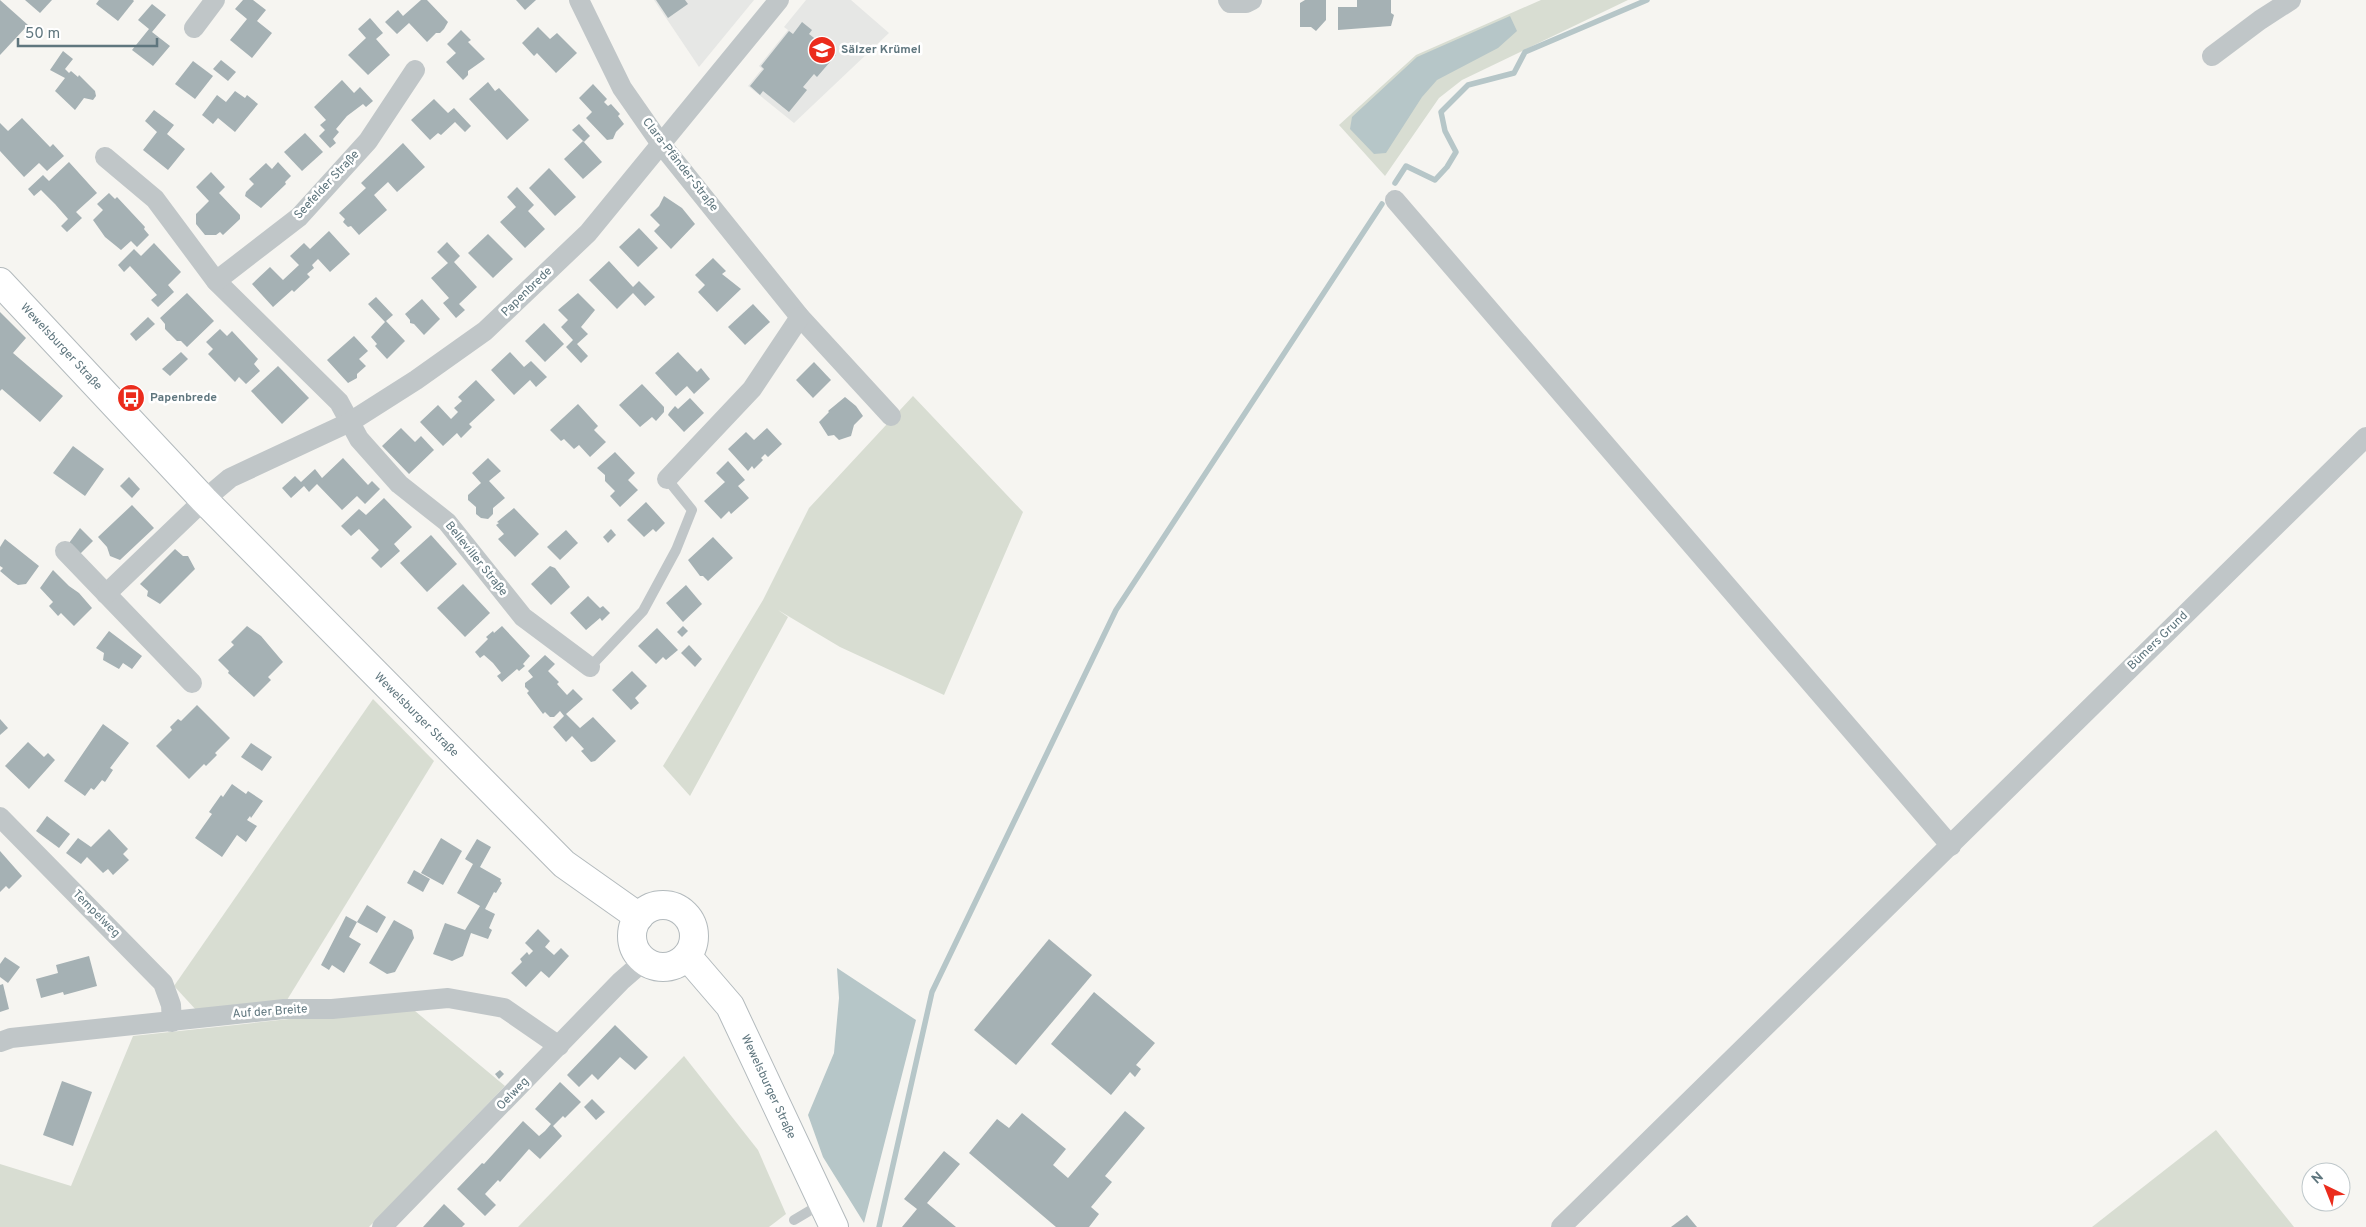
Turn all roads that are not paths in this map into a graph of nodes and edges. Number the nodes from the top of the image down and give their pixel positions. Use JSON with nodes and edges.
{"nodes":[{"id":1,"x":215,"y":0,"type":"edge"},
{"id":2,"x":579,"y":0,"type":"edge"},
{"id":3,"x":779,"y":0,"type":"edge"},
{"id":4,"x":1228,"y":0,"type":"edge"},
{"id":5,"x":1252,"y":0,"type":"edge"},
{"id":6,"x":2292,"y":0,"type":"edge"},
{"id":7,"x":194,"y":28,"type":"dead end"},
{"id":8,"x":2212,"y":56,"type":"dead end"},
{"id":9,"x":416,"y":70,"type":"dead end"},
{"id":10,"x":661,"y":144,"type":"junction"},
{"id":11,"x":105,"y":157,"type":"dead end"},
{"id":12,"x":1395,"y":200,"type":"dead end"},
{"id":13,"x":216,"y":280,"type":"junction"},
{"id":14,"x":0,"y":282,"type":"edge"},
{"id":15,"x":800,"y":317,"type":"junction"},
{"id":16,"x":891,"y":416,"type":"dead end"},
{"id":17,"x":350,"y":422,"type":"junction"},
{"id":18,"x":2366,"y":437,"type":"edge"},
{"id":19,"x":667,"y":479,"type":"joint"},
{"id":20,"x":204,"y":500,"type":"junction"},
{"id":21,"x":65,"y":551,"type":"dead end"},
{"id":22,"x":106,"y":594,"type":"junction"},
{"id":23,"x":590,"y":668,"type":"joint"},
{"id":24,"x":192,"y":682,"type":"dead end"},
{"id":25,"x":0,"y":817,"type":"edge"},
{"id":26,"x":1951,"y":846,"type":"junction"},
{"id":27,"x":639,"y":916,"type":"junction"},
{"id":28,"x":687,"y":956,"type":"junction"},
{"id":29,"x":644,"y":961,"type":"junction"},
{"id":30,"x":172,"y":1022,"type":"junction"},
{"id":31,"x":0,"y":1042,"type":"edge"},
{"id":32,"x":559,"y":1046,"type":"junction"},
{"id":33,"x":822,"y":1203,"type":"junction"},
{"id":34,"x":794,"y":1220,"type":"dead end"},
{"id":35,"x":382,"y":1227,"type":"edge"},
{"id":36,"x":834,"y":1227,"type":"edge"},
{"id":37,"x":1561,"y":1227,"type":"edge"}],
"edges":[{"from":1,"to":7,"type":"street"},
{"from":2,"to":10,"type":"street","name":"Clara-Pfänder-Straße"},
{"from":3,"to":10,"type":"street","name":"Papenbrede"},
{"from":4,"to":5,"type":"street"},
{"from":6,"to":8,"type":"street"},
{"from":9,"to":13,"type":"street","name":"Seefelder Straße"},
{"from":10,"to":15,"type":"street","name":"Clara-Pfänder-Straße"},
{"from":10,"to":17,"type":"street","name":"Papenbrede"},
{"from":11,"to":13,"type":"street"},
{"from":12,"to":26,"type":"street"},
{"from":13,"to":17,"type":"street"},
{"from":14,"to":20,"type":"main road","name":"Wewelsburger Straße"},
{"from":15,"to":16,"type":"street","name":"Clara-Pfänder-Straße"},
{"from":15,"to":19,"type":"street"},
{"from":17,"to":20,"type":"street","name":"Papenbrede"},
{"from":17,"to":23,"type":"street","name":"Belleviller Straße"},
{"from":18,"to":26,"type":"street","name":"Bümers Grund"},
{"from":19,"to":23,"type":"lane"},
{"from":20,"to":22,"type":"street"},
{"from":20,"to":27,"type":"main road","name":"Wewelsburger Straße"},
{"from":21,"to":22,"type":"street"},
{"from":22,"to":24,"type":"street"},
{"from":25,"to":30,"type":"street","name":"Tempelweg"},
{"from":26,"to":37,"type":"street","name":"Bümers Grund"},
{"from":27,"to":28,"type":"main road"},
{"from":27,"to":29,"type":"main road"},
{"from":28,"to":29,"type":"main road"},
{"from":28,"to":33,"type":"main road","name":"Wewelsburger Straße"},
{"from":29,"to":32,"type":"street","name":"Oelweg"},
{"from":30,"to":31,"type":"street","name":"Auf der Breite"},
{"from":30,"to":32,"type":"street","name":"Auf der Breite"},
{"from":32,"to":35,"type":"street","name":"Oelweg"},
{"from":33,"to":34,"type":"lane"},
{"from":33,"to":36,"type":"main road","name":"Wewelsburger Straße"}]}
